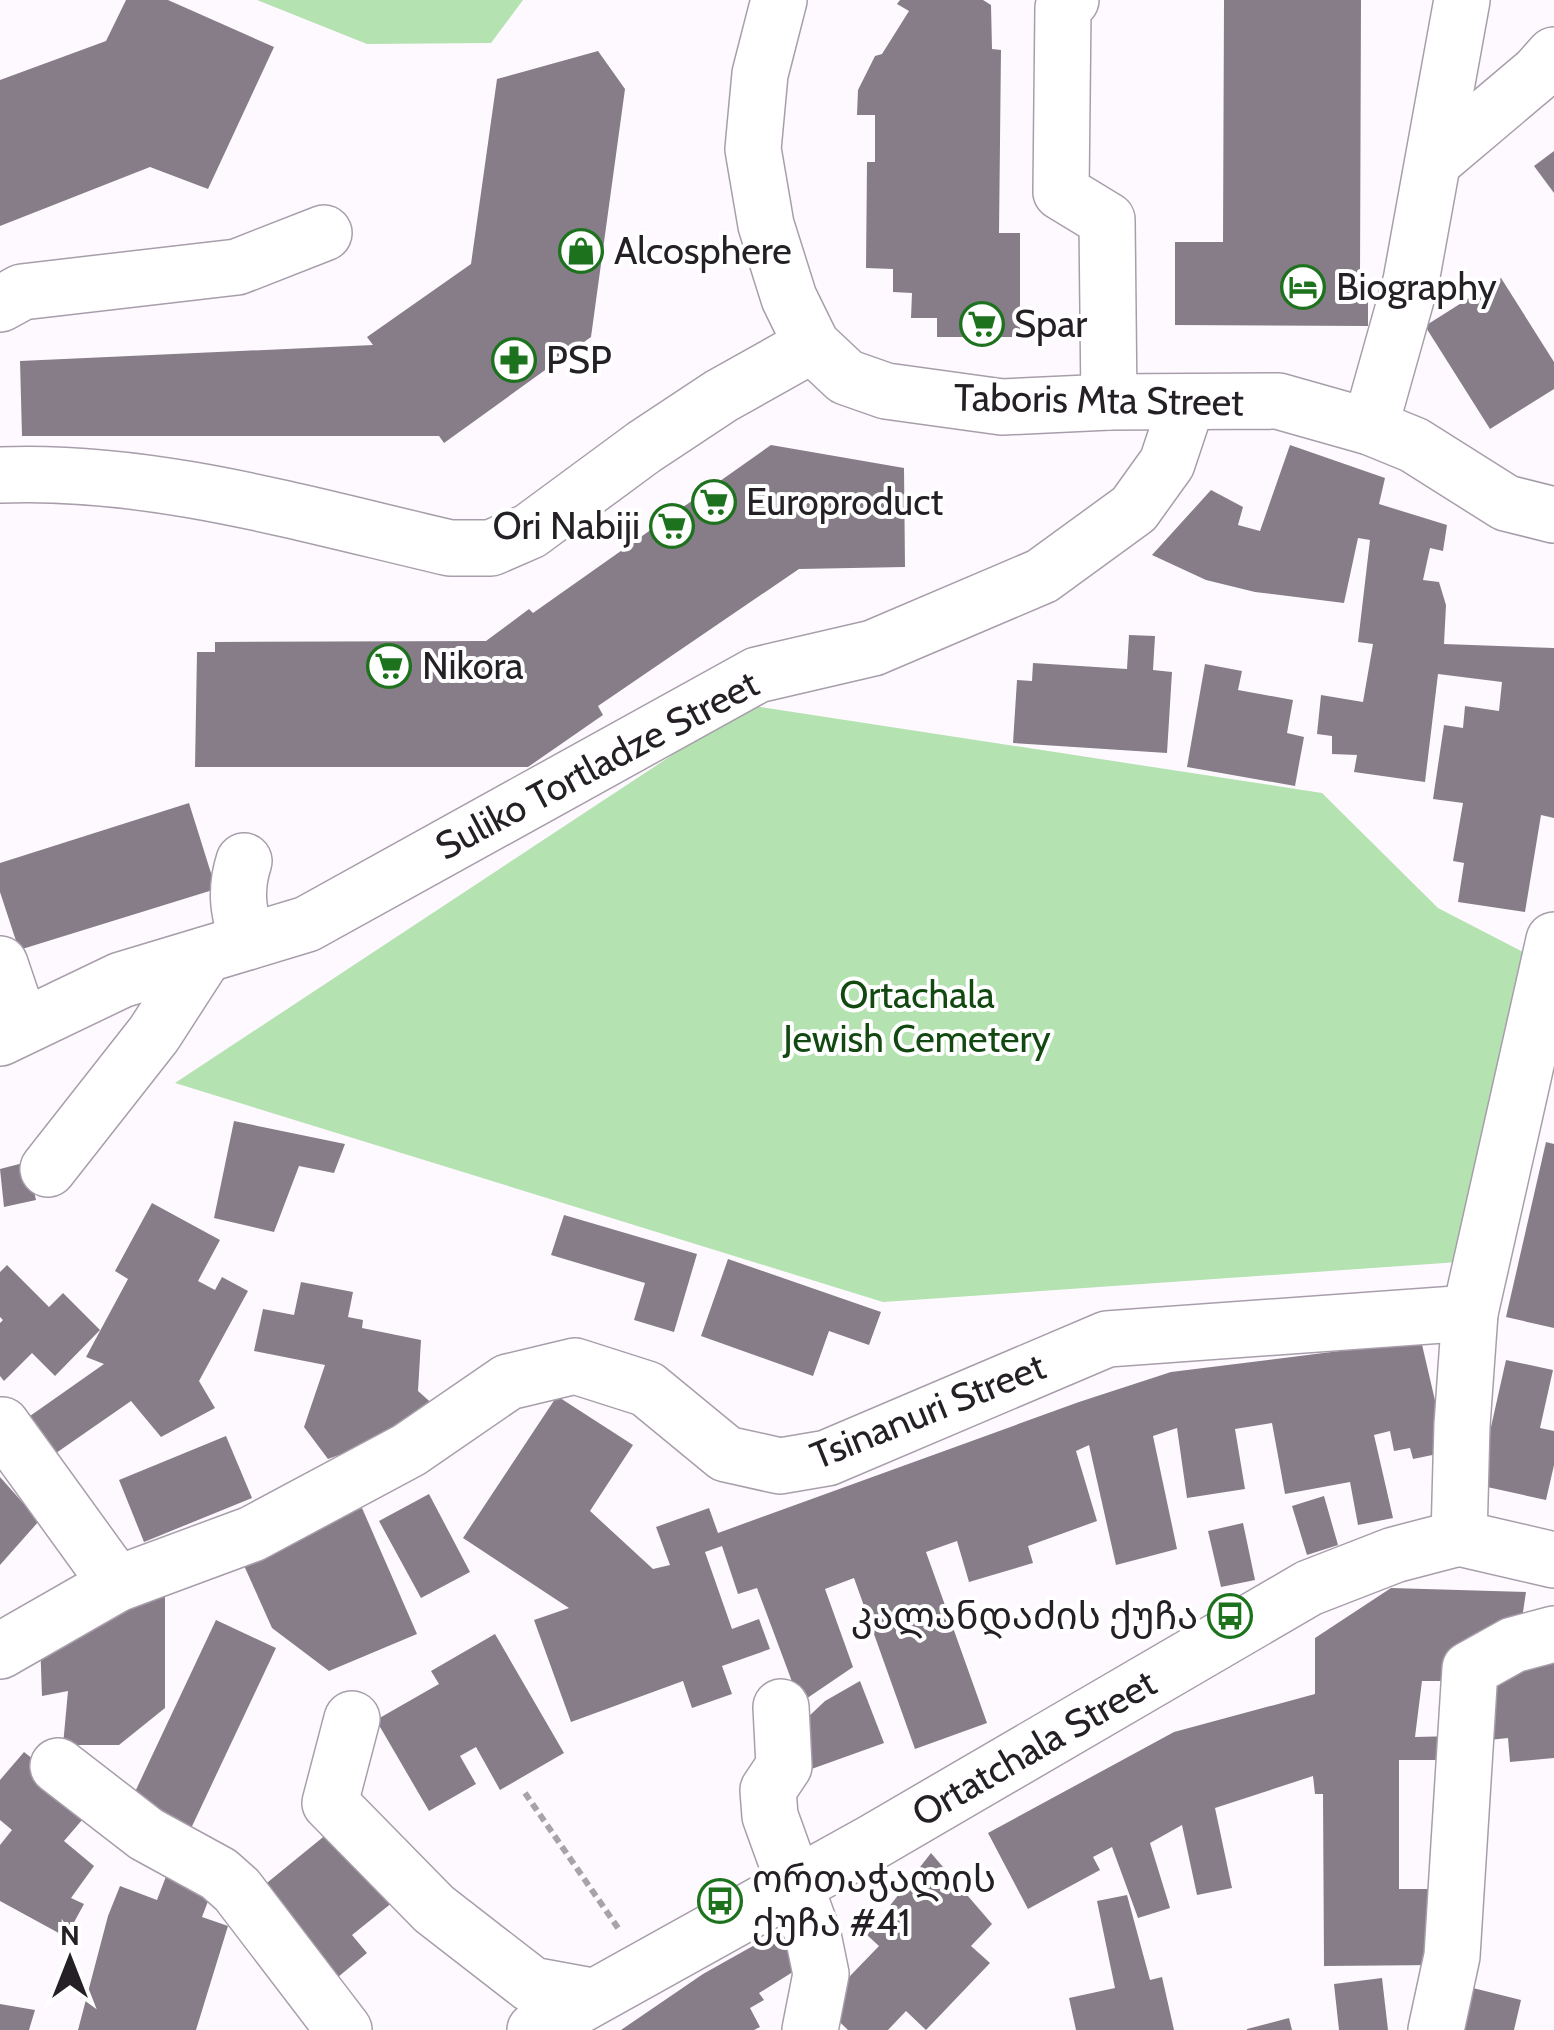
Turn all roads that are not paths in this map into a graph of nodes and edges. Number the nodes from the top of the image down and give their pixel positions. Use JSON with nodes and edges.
{"nodes":[{"id":1,"x":780,"y":0,"type":"edge"},
{"id":2,"x":1072,"y":0,"type":"edge"},
{"id":3,"x":1462,"y":0,"type":"edge"},
{"id":4,"x":1554,"y":55,"type":"edge"},
{"id":5,"x":1435,"y":160,"type":"junction"},
{"id":6,"x":324,"y":234,"type":"dead end"},
{"id":7,"x":0,"y":304,"type":"edge"},
{"id":8,"x":812,"y":345,"type":"junction"},
{"id":9,"x":1109,"y":402,"type":"junction"},
{"id":10,"x":1187,"y":403,"type":"junction"},
{"id":11,"x":1370,"y":428,"type":"junction"},
{"id":12,"x":0,"y":475,"type":"edge"},
{"id":13,"x":1554,"y":515,"type":"edge"},
{"id":14,"x":244,"y":861,"type":"dead end"},
{"id":15,"x":1554,"y":940,"type":"edge"},
{"id":16,"x":226,"y":949,"type":"junction"},
{"id":17,"x":0,"y":964,"type":"edge"},
{"id":18,"x":10,"y":1032,"type":"edge"},
{"id":19,"x":48,"y":1169,"type":"dead end"},
{"id":20,"x":1470,"y":1314,"type":"junction"},
{"id":21,"x":2,"y":1425,"type":"edge"},
{"id":22,"x":1459,"y":1538,"type":"junction"},
{"id":23,"x":1554,"y":1560,"type":"edge"},
{"id":24,"x":117,"y":1584,"type":"junction"},
{"id":25,"x":1554,"y":1634,"type":"edge"},
{"id":26,"x":0,"y":1651,"type":"edge"},
{"id":27,"x":781,"y":1706,"type":"dead end"},
{"id":28,"x":352,"y":1719,"type":"dead end"},
{"id":29,"x":58,"y":1766,"type":"dead end"},
{"id":30,"x":795,"y":1884,"type":"junction"},
{"id":31,"x":592,"y":1996,"type":"junction"},
{"id":32,"x":344,"y":2030,"type":"edge"},
{"id":33,"x":535,"y":2030,"type":"edge"},
{"id":34,"x":810,"y":2030,"type":"edge"},
{"id":35,"x":1436,"y":2030,"type":"edge"}],
"edges":[{"from":1,"to":8,"type":"street","name":"Taboris Mta Street"},
{"from":2,"to":9,"type":"street"},
{"from":3,"to":5,"type":"street"},
{"from":4,"to":5,"type":"street"},
{"from":5,"to":11,"type":"street"},
{"from":6,"to":7,"type":"street"},
{"from":8,"to":9,"type":"street","name":"Taboris Mta Street"},
{"from":8,"to":12,"type":"street"},
{"from":9,"to":10,"type":"street","name":"Taboris Mta Street"},
{"from":10,"to":11,"type":"street","name":"Taboris Mta Street"},
{"from":10,"to":16,"type":"street","name":"Suliko Tortladze Street"},
{"from":11,"to":13,"type":"street","name":"Taboris Mta Street"},
{"from":14,"to":16,"type":"street"},
{"from":15,"to":20,"type":"street"},
{"from":16,"to":18,"type":"street","name":"Suliko Tortladze Street"},
{"from":16,"to":19,"type":"street"},
{"from":17,"to":18,"type":"street"},
{"from":20,"to":22,"type":"street"},
{"from":20,"to":24,"type":"street","name":"Tsinanuri Street"},
{"from":21,"to":24,"type":"street"},
{"from":22,"to":23,"type":"street","name":"Ortatchala Street"},
{"from":22,"to":30,"type":"street","name":"Ortatchala Street"},
{"from":24,"to":26,"type":"street","name":"Tsinanuri Street"},
{"from":25,"to":35,"type":"street"},
{"from":27,"to":30,"type":"street"},
{"from":28,"to":31,"type":"street"},
{"from":29,"to":32,"type":"street"},
{"from":30,"to":31,"type":"street","name":"Ortatchala Street"},
{"from":30,"to":34,"type":"street"},
{"from":31,"to":33,"type":"street","name":"Ortatchala Street"}]}
